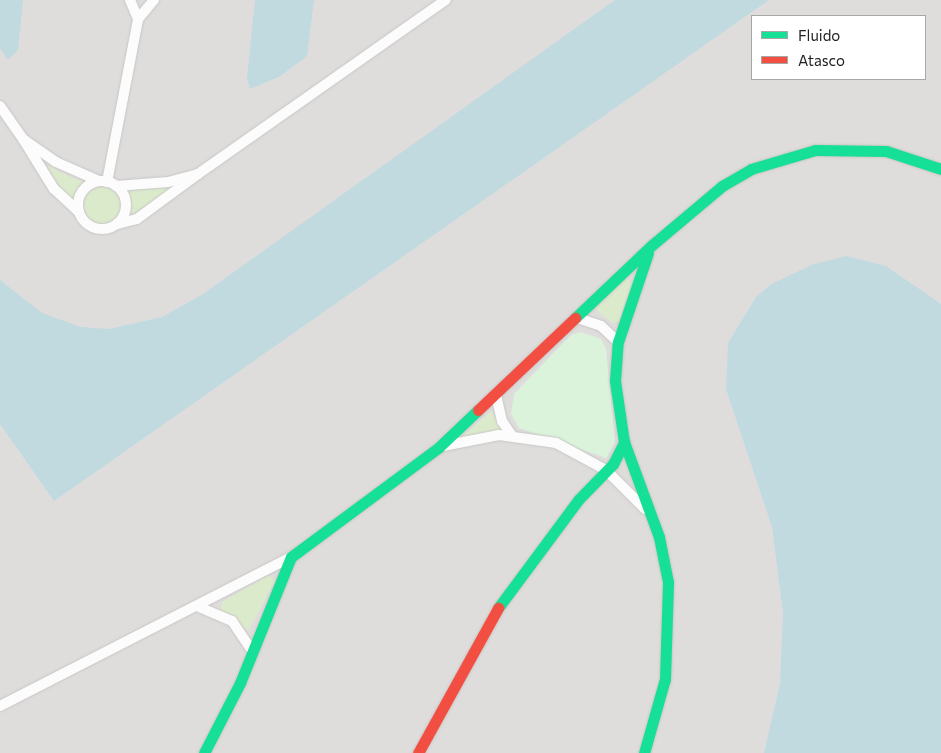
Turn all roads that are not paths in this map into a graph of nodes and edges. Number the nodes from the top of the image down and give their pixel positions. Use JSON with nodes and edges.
{"nodes":[{"id":1,"x":130,"y":0,"type":"edge"},
{"id":2,"x":154,"y":0,"type":"edge"},
{"id":3,"x":446,"y":0,"type":"edge"},
{"id":4,"x":138,"y":19,"type":"junction"},
{"id":5,"x":0,"y":106,"type":"edge"},
{"id":6,"x":23,"y":139,"type":"junction"},
{"id":7,"x":941,"y":169,"type":"edge"},
{"id":8,"x":198,"y":174,"type":"junction"},
{"id":9,"x":107,"y":183,"type":"junction"},
{"id":10,"x":79,"y":212,"type":"junction"},
{"id":11,"x":117,"y":224,"type":"junction"},
{"id":12,"x":652,"y":245,"type":"junction"},
{"id":13,"x":577,"y":318,"type":"junction"},
{"id":14,"x":618,"y":342,"type":"junction"},
{"id":15,"x":496,"y":394,"type":"junction"},
{"id":16,"x":512,"y":436,"type":"junction"},
{"id":17,"x":624,"y":442,"type":"junction"},
{"id":18,"x":439,"y":447,"type":"junction"},
{"id":19,"x":606,"y":470,"type":"junction"},
{"id":20,"x":652,"y":518,"type":"junction"},
{"id":21,"x":291,"y":557,"type":"junction"},
{"id":22,"x":199,"y":607,"type":"junction"},
{"id":23,"x":250,"y":648,"type":"junction"},
{"id":24,"x":0,"y":706,"type":"edge"},
{"id":25,"x":204,"y":753,"type":"edge"},
{"id":26,"x":418,"y":753,"type":"edge"},
{"id":27,"x":644,"y":753,"type":"edge"}],
"edges":[{"from":1,"to":4,"type":"street"},
{"from":2,"to":4,"type":"street"},
{"from":3,"to":8,"type":"street"},
{"from":4,"to":9,"type":"street"},
{"from":5,"to":6,"type":"street"},
{"from":6,"to":9,"type":"street"},
{"from":6,"to":10,"type":"street"},
{"from":7,"to":12,"type":"street"},
{"from":8,"to":9,"type":"street"},
{"from":8,"to":11,"type":"street"},
{"from":9,"to":10,"type":"street"},
{"from":9,"to":11,"type":"street"},
{"from":10,"to":11,"type":"street"},
{"from":12,"to":13,"type":"street"},
{"from":12,"to":14,"type":"street"},
{"from":13,"to":14,"type":"street"},
{"from":13,"to":15,"type":"street"},
{"from":14,"to":17,"type":"street"},
{"from":15,"to":16,"type":"street"},
{"from":15,"to":18,"type":"street"},
{"from":16,"to":18,"type":"street"},
{"from":16,"to":19,"type":"street"},
{"from":17,"to":19,"type":"street"},
{"from":17,"to":20,"type":"street"},
{"from":18,"to":21,"type":"street"},
{"from":19,"to":20,"type":"street"},
{"from":19,"to":26,"type":"street"},
{"from":20,"to":27,"type":"street"},
{"from":21,"to":22,"type":"street"},
{"from":21,"to":23,"type":"street"},
{"from":22,"to":23,"type":"street"},
{"from":22,"to":24,"type":"street"},
{"from":23,"to":25,"type":"street"}]}
